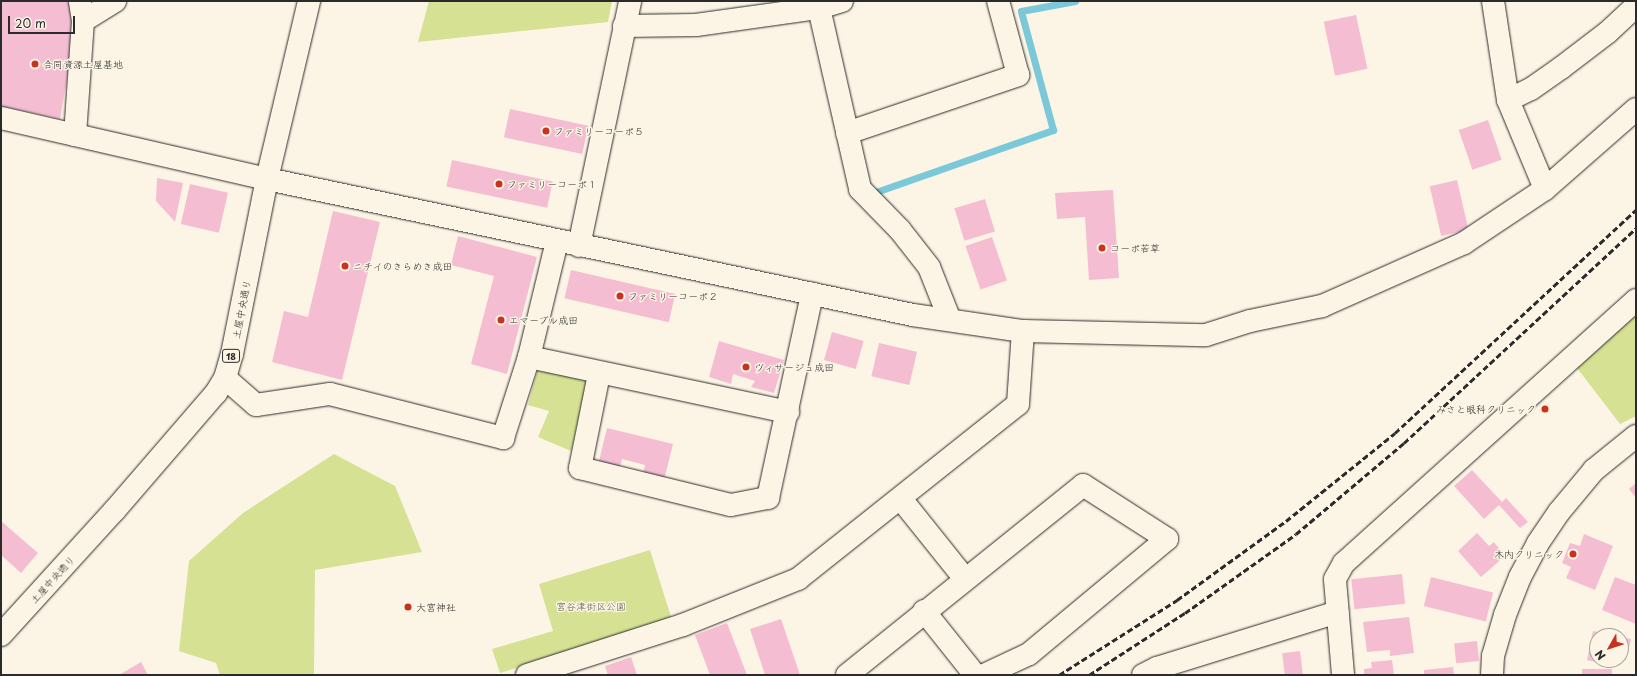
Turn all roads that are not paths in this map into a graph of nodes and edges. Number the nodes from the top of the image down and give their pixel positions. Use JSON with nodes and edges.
{"nodes":[{"id":1,"x":115,"y":1,"type":"edge"},
{"id":2,"x":309,"y":1,"type":"edge"},
{"id":3,"x":630,"y":1,"type":"edge"},
{"id":4,"x":842,"y":1,"type":"edge"},
{"id":5,"x":998,"y":1,"type":"edge"},
{"id":6,"x":1493,"y":1,"type":"edge"},
{"id":7,"x":1636,"y":6,"type":"edge"},
{"id":8,"x":818,"y":8,"type":"junction"},
{"id":9,"x":82,"y":11,"type":"edge"},
{"id":10,"x":624,"y":26,"type":"junction"},
{"id":11,"x":1508,"y":100,"type":"junction"},
{"id":12,"x":1636,"y":109,"type":"edge"},
{"id":13,"x":1,"y":118,"type":"edge"},
{"id":14,"x":848,"y":133,"type":"junction"},
{"id":15,"x":75,"y":135,"type":"junction"},
{"id":16,"x":267,"y":179,"type":"junction"},
{"id":17,"x":1545,"y":189,"type":"junction"},
{"id":18,"x":556,"y":241,"type":"junction"},
{"id":19,"x":579,"y":246,"type":"junction"},
{"id":20,"x":812,"y":294,"type":"junction"},
{"id":21,"x":1636,"y":300,"type":"edge"},
{"id":22,"x":950,"y":320,"type":"junction"},
{"id":23,"x":1023,"y":331,"type":"junction"},
{"id":24,"x":529,"y":357,"type":"junction"},
{"id":25,"x":599,"y":374,"type":"junction"},
{"id":26,"x":225,"y":378,"type":"junction"},
{"id":27,"x":788,"y":412,"type":"junction"},
{"id":28,"x":1636,"y":436,"type":"edge"},
{"id":29,"x":901,"y":499,"type":"junction"},
{"id":30,"x":965,"y":579,"type":"junction"},
{"id":31,"x":924,"y":612,"type":"junction"},
{"id":32,"x":1338,"y":612,"type":"junction"},
{"id":33,"x":1,"y":635,"type":"edge"},
{"id":34,"x":585,"y":666,"type":"edge"},
{"id":35,"x":527,"y":675,"type":"edge"},
{"id":36,"x":847,"y":675,"type":"edge"},
{"id":37,"x":975,"y":675,"type":"edge"},
{"id":38,"x":984,"y":675,"type":"edge"},
{"id":39,"x":1143,"y":675,"type":"edge"},
{"id":40,"x":1343,"y":675,"type":"edge"},
{"id":41,"x":1492,"y":675,"type":"edge"}],
"edges":[{"from":1,"to":9,"type":"street"},
{"from":2,"to":16,"type":"street","name":"土屋中央通り","number":"18"},
{"from":3,"to":10,"type":"street"},
{"from":4,"to":8,"type":"street"},
{"from":5,"to":14,"type":"street"},
{"from":6,"to":11,"type":"street"},
{"from":7,"to":11,"type":"street"},
{"from":8,"to":10,"type":"street"},
{"from":8,"to":14,"type":"street"},
{"from":9,"to":15,"type":"street"},
{"from":10,"to":19,"type":"street"},
{"from":11,"to":17,"type":"street"},
{"from":12,"to":17,"type":"street"},
{"from":13,"to":15,"type":"street"},
{"from":14,"to":22,"type":"street"},
{"from":15,"to":16,"type":"street"},
{"from":16,"to":18,"type":"street"},
{"from":16,"to":26,"type":"street","name":"土屋中央通り","number":"18"},
{"from":17,"to":23,"type":"street"},
{"from":18,"to":19,"type":"street"},
{"from":18,"to":24,"type":"street"},
{"from":19,"to":20,"type":"street"},
{"from":20,"to":22,"type":"street"},
{"from":20,"to":27,"type":"street"},
{"from":21,"to":32,"type":"street"},
{"from":22,"to":23,"type":"street"},
{"from":23,"to":29,"type":"street"},
{"from":24,"to":25,"type":"street"},
{"from":24,"to":26,"type":"street"},
{"from":25,"to":27,"type":"street"},
{"from":25,"to":27,"type":"street"},
{"from":26,"to":33,"type":"street","name":"土屋中央通り","number":"18"},
{"from":28,"to":41,"type":"street"},
{"from":29,"to":30,"type":"street"},
{"from":29,"to":34,"type":"street"},
{"from":30,"to":31,"type":"street"},
{"from":30,"to":38,"type":"street"},
{"from":31,"to":36,"type":"street"},
{"from":31,"to":37,"type":"street"},
{"from":32,"to":39,"type":"street"},
{"from":32,"to":40,"type":"street"},
{"from":34,"to":35,"type":"street"}]}
